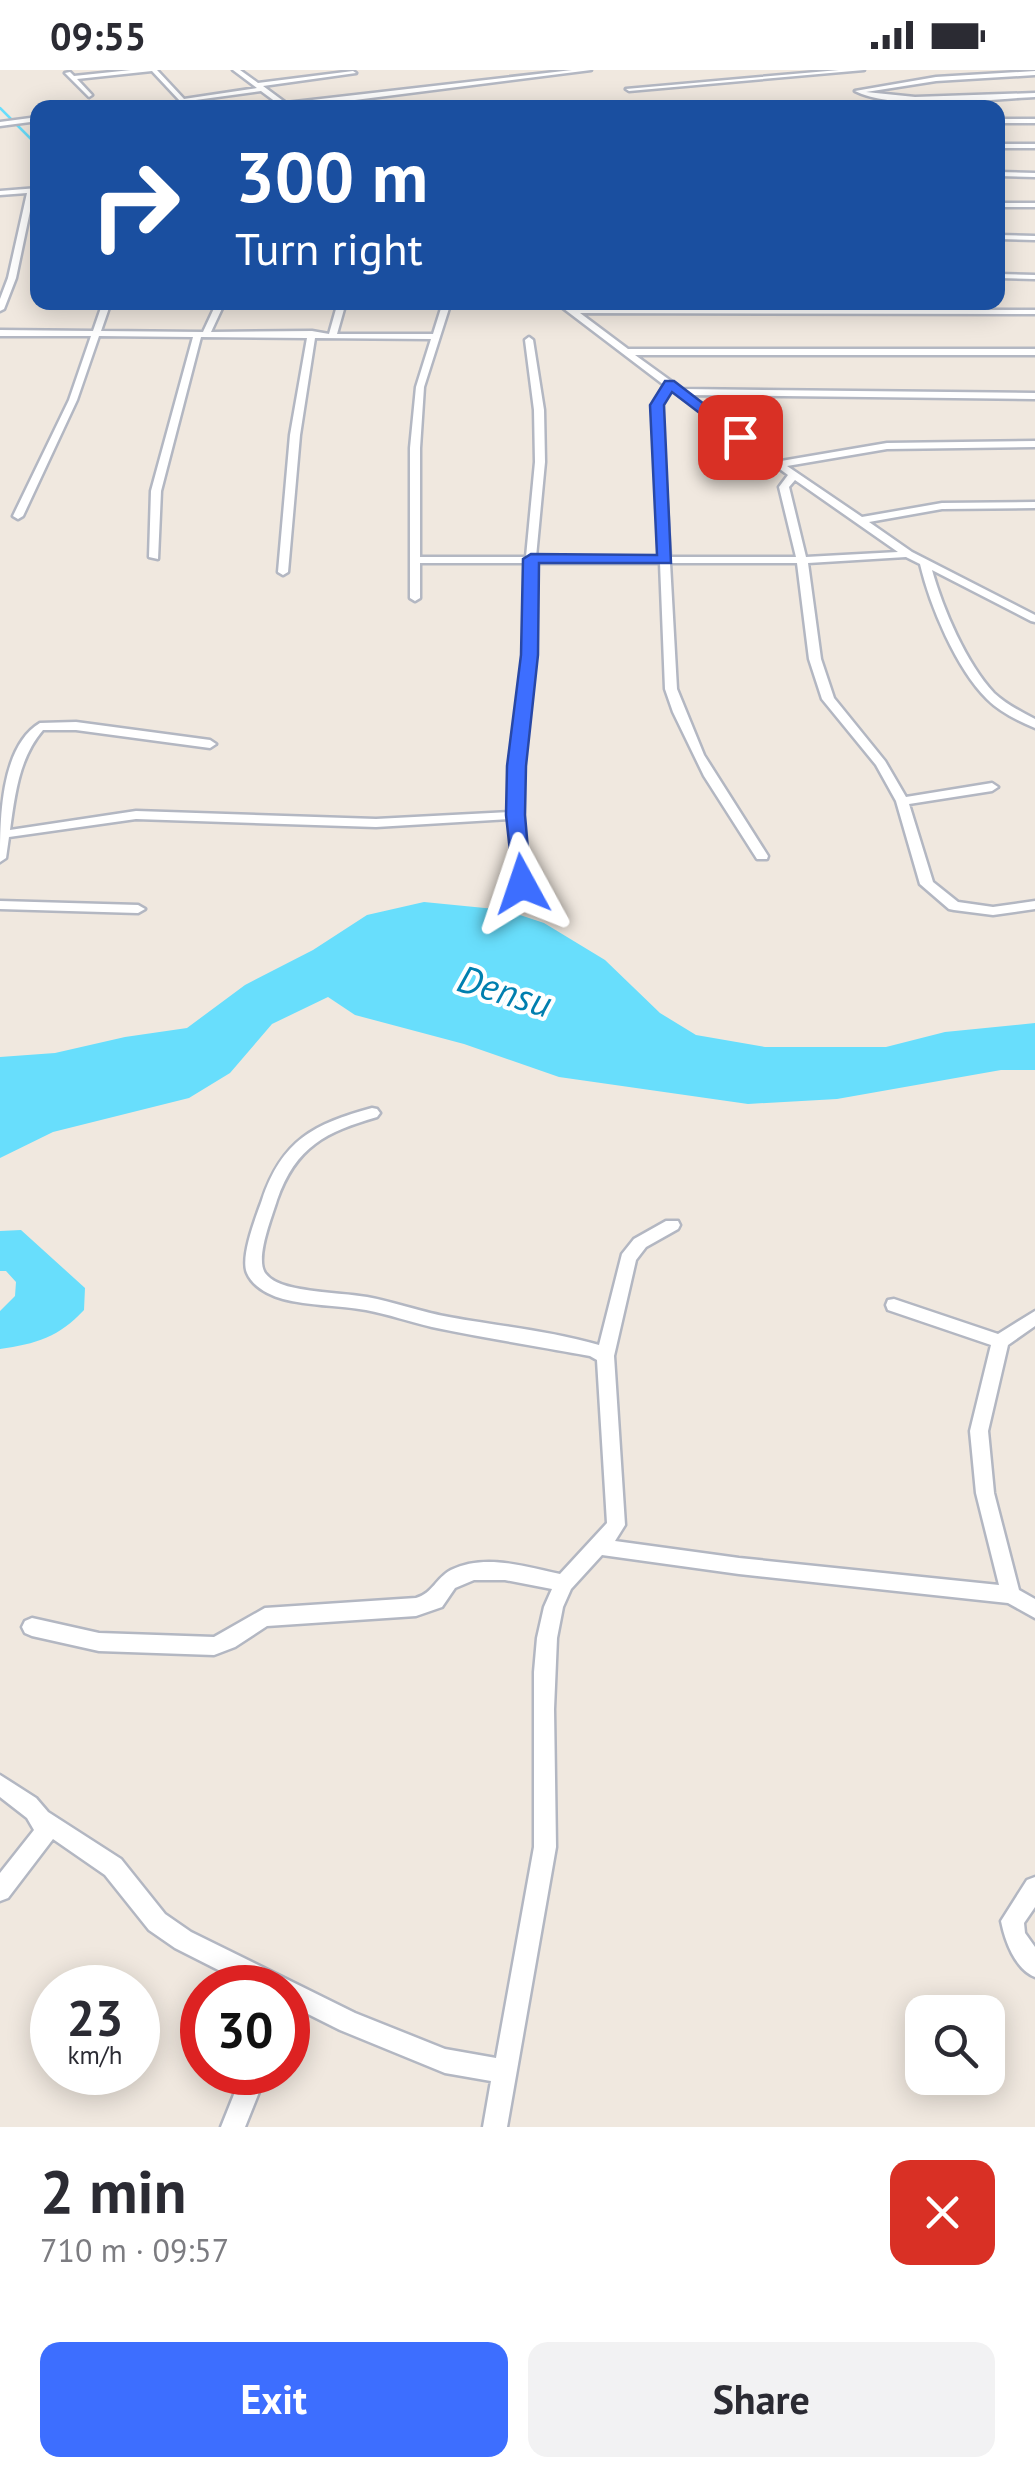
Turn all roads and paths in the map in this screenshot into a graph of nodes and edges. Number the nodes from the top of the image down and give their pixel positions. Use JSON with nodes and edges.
{"nodes":[{"id":1,"x":65,"y":70,"type":"edge"},
{"id":2,"x":152,"y":70,"type":"edge"},
{"id":3,"x":236,"y":70,"type":"edge"},
{"id":4,"x":588,"y":70,"type":"edge"},
{"id":5,"x":742,"y":70,"type":"edge"},
{"id":6,"x":861,"y":70,"type":"edge"},
{"id":7,"x":1035,"y":73,"type":"edge"},
{"id":8,"x":352,"y":74,"type":"dead end"},
{"id":9,"x":72,"y":78,"type":"junction"},
{"id":10,"x":756,"y":80,"type":"junction"},
{"id":11,"x":768,"y":86,"type":"dead end"},
{"id":12,"x":260,"y":87,"type":"junction"},
{"id":13,"x":629,"y":89,"type":"dead end"},
{"id":14,"x":1035,"y":95,"type":"edge"},
{"id":15,"x":89,"y":96,"type":"dead end"},
{"id":16,"x":182,"y":100,"type":"edge"},
{"id":17,"x":188,"y":100,"type":"edge"},
{"id":18,"x":278,"y":100,"type":"edge"},
{"id":19,"x":337,"y":100,"type":"edge"},
{"id":20,"x":30,"y":120,"type":"edge"},
{"id":21,"x":1005,"y":121,"type":"edge"},
{"id":22,"x":1035,"y":121,"type":"edge"},
{"id":23,"x":0,"y":124,"type":"edge"},
{"id":24,"x":1005,"y":146,"type":"edge"},
{"id":25,"x":1035,"y":146,"type":"edge"},
{"id":26,"x":1005,"y":174,"type":"edge"},
{"id":27,"x":1035,"y":174,"type":"edge"},
{"id":28,"x":30,"y":190,"type":"edge"},
{"id":29,"x":0,"y":194,"type":"edge"},
{"id":30,"x":1005,"y":205,"type":"edge"},
{"id":31,"x":1035,"y":205,"type":"edge"},
{"id":32,"x":30,"y":206,"type":"edge"},
{"id":33,"x":1005,"y":237,"type":"edge"},
{"id":34,"x":1035,"y":238,"type":"edge"},
{"id":35,"x":1005,"y":276,"type":"edge"},
{"id":36,"x":1035,"y":276,"type":"edge"},
{"id":37,"x":0,"y":309,"type":"edge"},
{"id":38,"x":105,"y":310,"type":"edge"},
{"id":39,"x":216,"y":310,"type":"edge"},
{"id":40,"x":340,"y":310,"type":"edge"},
{"id":41,"x":445,"y":310,"type":"edge"},
{"id":42,"x":570,"y":311,"type":"joint"},
{"id":43,"x":1035,"y":312,"type":"edge"},
{"id":44,"x":0,"y":332,"type":"edge"},
{"id":45,"x":99,"y":332,"type":"junction"},
{"id":46,"x":203,"y":333,"type":"junction"},
{"id":47,"x":312,"y":334,"type":"junction"},
{"id":48,"x":333,"y":334,"type":"junction"},
{"id":49,"x":434,"y":337,"type":"junction"},
{"id":50,"x":529,"y":340,"type":"dead end"},
{"id":51,"x":626,"y":352,"type":"junction"},
{"id":52,"x":1035,"y":352,"type":"edge"},
{"id":53,"x":670,"y":384,"type":"junction"},
{"id":54,"x":682,"y":392,"type":"junction"},
{"id":55,"x":1035,"y":396,"type":"edge"},
{"id":56,"x":1035,"y":444,"type":"edge"},
{"id":57,"x":780,"y":464,"type":"junction"},
{"id":58,"x":794,"y":474,"type":"junction"},
{"id":59,"x":1035,"y":504,"type":"edge"},
{"id":60,"x":18,"y":516,"type":"dead end"},
{"id":61,"x":859,"y":520,"type":"junction"},
{"id":62,"x":908,"y":554,"type":"junction"},
{"id":63,"x":154,"y":558,"type":"dead end"},
{"id":64,"x":531,"y":559,"type":"junction"},
{"id":65,"x":418,"y":560,"type":"junction"},
{"id":66,"x":665,"y":560,"type":"junction"},
{"id":67,"x":802,"y":560,"type":"junction"},
{"id":68,"x":924,"y":562,"type":"junction"},
{"id":69,"x":282,"y":572,"type":"dead end"},
{"id":70,"x":416,"y":598,"type":"dead end"},
{"id":71,"x":1035,"y":619,"type":"edge"},
{"id":72,"x":1035,"y":724,"type":"edge"},
{"id":73,"x":210,"y":744,"type":"dead end"},
{"id":74,"x":992,"y":786,"type":"dead end"},
{"id":75,"x":902,"y":801,"type":"junction"},
{"id":76,"x":516,"y":815,"type":"junction"},
{"id":77,"x":6,"y":834,"type":"junction"},
{"id":78,"x":762,"y":856,"type":"dead end"},
{"id":79,"x":0,"y":858,"type":"edge"},
{"id":80,"x":522,"y":884,"type":"dead end"},
{"id":81,"x":0,"y":905,"type":"edge"},
{"id":82,"x":1035,"y":905,"type":"edge"},
{"id":83,"x":138,"y":910,"type":"dead end"},
{"id":84,"x":372,"y":1113,"type":"dead end"},
{"id":85,"x":672,"y":1225,"type":"dead end"},
{"id":86,"x":894,"y":1304,"type":"dead end"},
{"id":87,"x":1035,"y":1318,"type":"edge"},
{"id":88,"x":1000,"y":1342,"type":"junction"},
{"id":89,"x":605,"y":1356,"type":"junction"},
{"id":90,"x":602,"y":1547,"type":"junction"},
{"id":91,"x":565,"y":1582,"type":"junction"},
{"id":92,"x":1011,"y":1595,"type":"junction"},
{"id":93,"x":1035,"y":1610,"type":"edge"},
{"id":94,"x":32,"y":1627,"type":"dead end"},
{"id":95,"x":0,"y":1785,"type":"edge"},
{"id":96,"x":44,"y":1820,"type":"junction"},
{"id":97,"x":1035,"y":1888,"type":"edge"},
{"id":98,"x":0,"y":1890,"type":"edge"},
{"id":99,"x":233,"y":1965,"type":"edge"},
{"id":100,"x":1035,"y":1966,"type":"edge"},
{"id":101,"x":310,"y":2003,"type":"edge"},
{"id":102,"x":506,"y":2072,"type":"junction"},
{"id":103,"x":245,"y":2095,"type":"edge"},
{"id":104,"x":233,"y":2127,"type":"edge"},
{"id":105,"x":495,"y":2127,"type":"edge"}],
"edges":[{"from":1,"to":9,"type":"street"},
{"from":2,"to":9,"type":"street"},
{"from":2,"to":16,"type":"street"},
{"from":3,"to":12,"type":"street"},
{"from":4,"to":19,"type":"street"},
{"from":5,"to":10,"type":"street"},
{"from":6,"to":10,"type":"street"},
{"from":7,"to":14,"type":"street"},
{"from":8,"to":12,"type":"street"},
{"from":9,"to":15,"type":"street"},
{"from":10,"to":11,"type":"street"},
{"from":10,"to":13,"type":"street"},
{"from":12,"to":17,"type":"street"},
{"from":12,"to":18,"type":"street"},
{"from":20,"to":23,"type":"street"},
{"from":21,"to":22,"type":"street"},
{"from":24,"to":25,"type":"street"},
{"from":26,"to":27,"type":"street"},
{"from":28,"to":29,"type":"street"},
{"from":30,"to":31,"type":"street"},
{"from":32,"to":37,"type":"street"},
{"from":33,"to":34,"type":"street"},
{"from":35,"to":36,"type":"street"},
{"from":38,"to":45,"type":"street"},
{"from":39,"to":46,"type":"street"},
{"from":40,"to":48,"type":"street"},
{"from":41,"to":49,"type":"street"},
{"from":42,"to":43,"type":"street"},
{"from":42,"to":51,"type":"street"},
{"from":44,"to":45,"type":"street"},
{"from":45,"to":46,"type":"street"},
{"from":45,"to":60,"type":"street"},
{"from":46,"to":47,"type":"street"},
{"from":46,"to":63,"type":"street"},
{"from":47,"to":48,"type":"street"},
{"from":47,"to":69,"type":"street"},
{"from":48,"to":49,"type":"street"},
{"from":49,"to":65,"type":"street"},
{"from":50,"to":64,"type":"street"},
{"from":51,"to":52,"type":"street"},
{"from":51,"to":53,"type":"street"},
{"from":53,"to":54,"type":"street"},
{"from":53,"to":66,"type":"street"},
{"from":54,"to":55,"type":"street"},
{"from":54,"to":57,"type":"street"},
{"from":56,"to":57,"type":"street"},
{"from":57,"to":58,"type":"street"},
{"from":58,"to":61,"type":"street"},
{"from":58,"to":67,"type":"street"},
{"from":59,"to":61,"type":"street"},
{"from":61,"to":62,"type":"street"},
{"from":62,"to":67,"type":"street"},
{"from":62,"to":68,"type":"street"},
{"from":64,"to":65,"type":"street"},
{"from":64,"to":66,"type":"street"},
{"from":64,"to":76,"type":"street"},
{"from":65,"to":70,"type":"street"},
{"from":66,"to":67,"type":"street"},
{"from":66,"to":78,"type":"street"},
{"from":67,"to":75,"type":"street"},
{"from":68,"to":71,"type":"street"},
{"from":68,"to":72,"type":"street"},
{"from":73,"to":77,"type":"street"},
{"from":74,"to":75,"type":"street"},
{"from":75,"to":82,"type":"street"},
{"from":76,"to":77,"type":"street"},
{"from":76,"to":80,"type":"street"},
{"from":77,"to":79,"type":"street"},
{"from":81,"to":83,"type":"street"},
{"from":84,"to":89,"type":"street"},
{"from":85,"to":89,"type":"street"},
{"from":86,"to":88,"type":"street"},
{"from":87,"to":88,"type":"street"},
{"from":88,"to":92,"type":"street"},
{"from":89,"to":90,"type":"street"},
{"from":90,"to":91,"type":"street"},
{"from":90,"to":92,"type":"street"},
{"from":91,"to":94,"type":"street"},
{"from":91,"to":102,"type":"street"},
{"from":92,"to":93,"type":"street"},
{"from":95,"to":96,"type":"street"},
{"from":96,"to":98,"type":"street"},
{"from":96,"to":99,"type":"street"},
{"from":97,"to":100,"type":"street"},
{"from":101,"to":102,"type":"street"},
{"from":102,"to":105,"type":"street"},
{"from":103,"to":104,"type":"street"}]}
